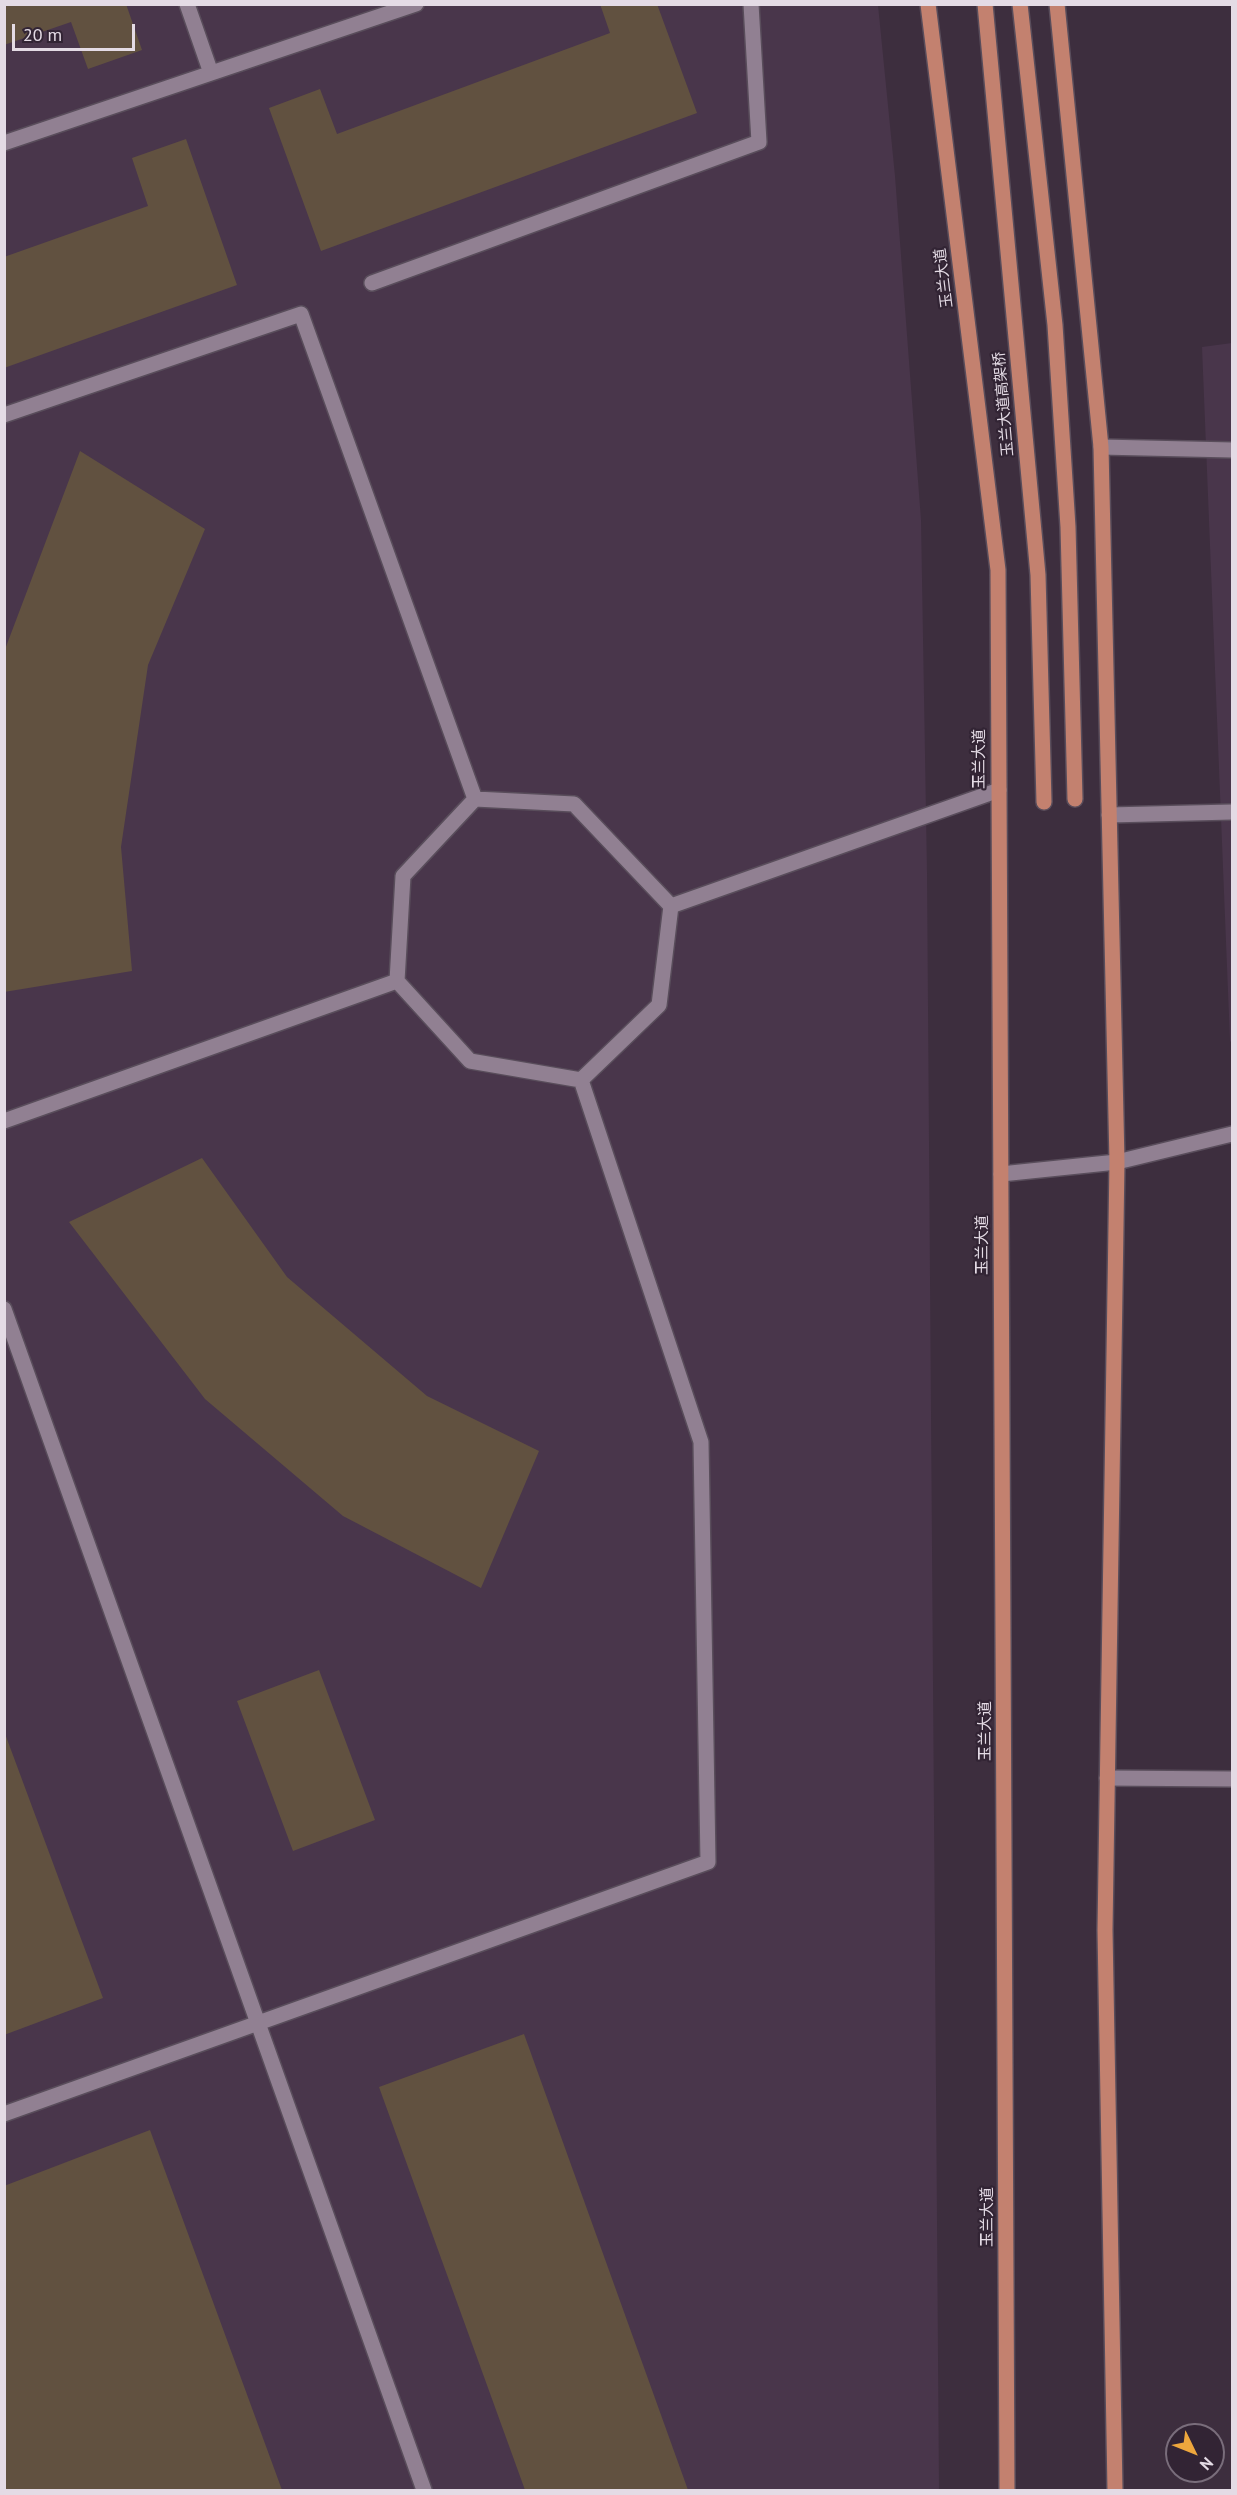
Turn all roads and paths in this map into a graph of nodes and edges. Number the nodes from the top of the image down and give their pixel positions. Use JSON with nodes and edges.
{"nodes":[{"id":1,"x":187,"y":4,"type":"edge"},
{"id":2,"x":416,"y":4,"type":"edge"},
{"id":3,"x":751,"y":4,"type":"edge"},
{"id":4,"x":928,"y":4,"type":"edge"},
{"id":5,"x":985,"y":4,"type":"edge"},
{"id":6,"x":1020,"y":4,"type":"edge"},
{"id":7,"x":1057,"y":4,"type":"edge"},
{"id":8,"x":211,"y":73,"type":"junction"},
{"id":9,"x":4,"y":142,"type":"edge"},
{"id":10,"x":372,"y":283,"type":"dead end"},
{"id":11,"x":4,"y":415,"type":"edge"},
{"id":12,"x":1101,"y":447,"type":"junction"},
{"id":13,"x":1233,"y":450,"type":"edge"},
{"id":14,"x":999,"y":790,"type":"junction"},
{"id":15,"x":475,"y":799,"type":"junction"},
{"id":16,"x":1075,"y":799,"type":"dead end"},
{"id":17,"x":1044,"y":802,"type":"dead end"},
{"id":18,"x":1233,"y":812,"type":"edge"},
{"id":19,"x":1109,"y":815,"type":"junction"},
{"id":20,"x":670,"y":906,"type":"junction"},
{"id":21,"x":397,"y":981,"type":"junction"},
{"id":22,"x":581,"y":1080,"type":"junction"},
{"id":23,"x":4,"y":1120,"type":"edge"},
{"id":24,"x":1233,"y":1134,"type":"edge"},
{"id":25,"x":1117,"y":1162,"type":"junction"},
{"id":26,"x":1001,"y":1174,"type":"junction"},
{"id":27,"x":4,"y":1309,"type":"edge"},
{"id":28,"x":1107,"y":1778,"type":"junction"},
{"id":29,"x":1233,"y":1779,"type":"edge"},
{"id":30,"x":258,"y":2023,"type":"junction"},
{"id":31,"x":4,"y":2114,"type":"edge"},
{"id":32,"x":424,"y":2490,"type":"edge"},
{"id":33,"x":1007,"y":2490,"type":"edge"},
{"id":34,"x":1115,"y":2490,"type":"edge"}],
"edges":[{"from":1,"to":8,"type":"street"},
{"from":2,"to":8,"type":"street"},
{"from":3,"to":10,"type":"street"},
{"from":4,"to":14,"type":"main road","name":"玉兰大道"},
{"from":5,"to":17,"type":"main road","name":"玉兰大道高架桥"},
{"from":6,"to":16,"type":"main road"},
{"from":7,"to":12,"type":"main road"},
{"from":8,"to":9,"type":"street"},
{"from":11,"to":15,"type":"street"},
{"from":12,"to":13,"type":"street"},
{"from":12,"to":19,"type":"main road"},
{"from":14,"to":20,"type":"street"},
{"from":14,"to":26,"type":"main road","name":"玉兰大道"},
{"from":15,"to":20,"type":"street"},
{"from":15,"to":21,"type":"street"},
{"from":18,"to":19,"type":"street"},
{"from":19,"to":25,"type":"main road"},
{"from":20,"to":22,"type":"street"},
{"from":21,"to":22,"type":"street"},
{"from":21,"to":23,"type":"street"},
{"from":22,"to":30,"type":"street"},
{"from":24,"to":25,"type":"street"},
{"from":25,"to":26,"type":"street"},
{"from":25,"to":28,"type":"main road"},
{"from":26,"to":33,"type":"main road","name":"玉兰大道"},
{"from":27,"to":30,"type":"street"},
{"from":28,"to":29,"type":"street"},
{"from":28,"to":34,"type":"main road"},
{"from":30,"to":31,"type":"street"},
{"from":30,"to":32,"type":"street"}]}
